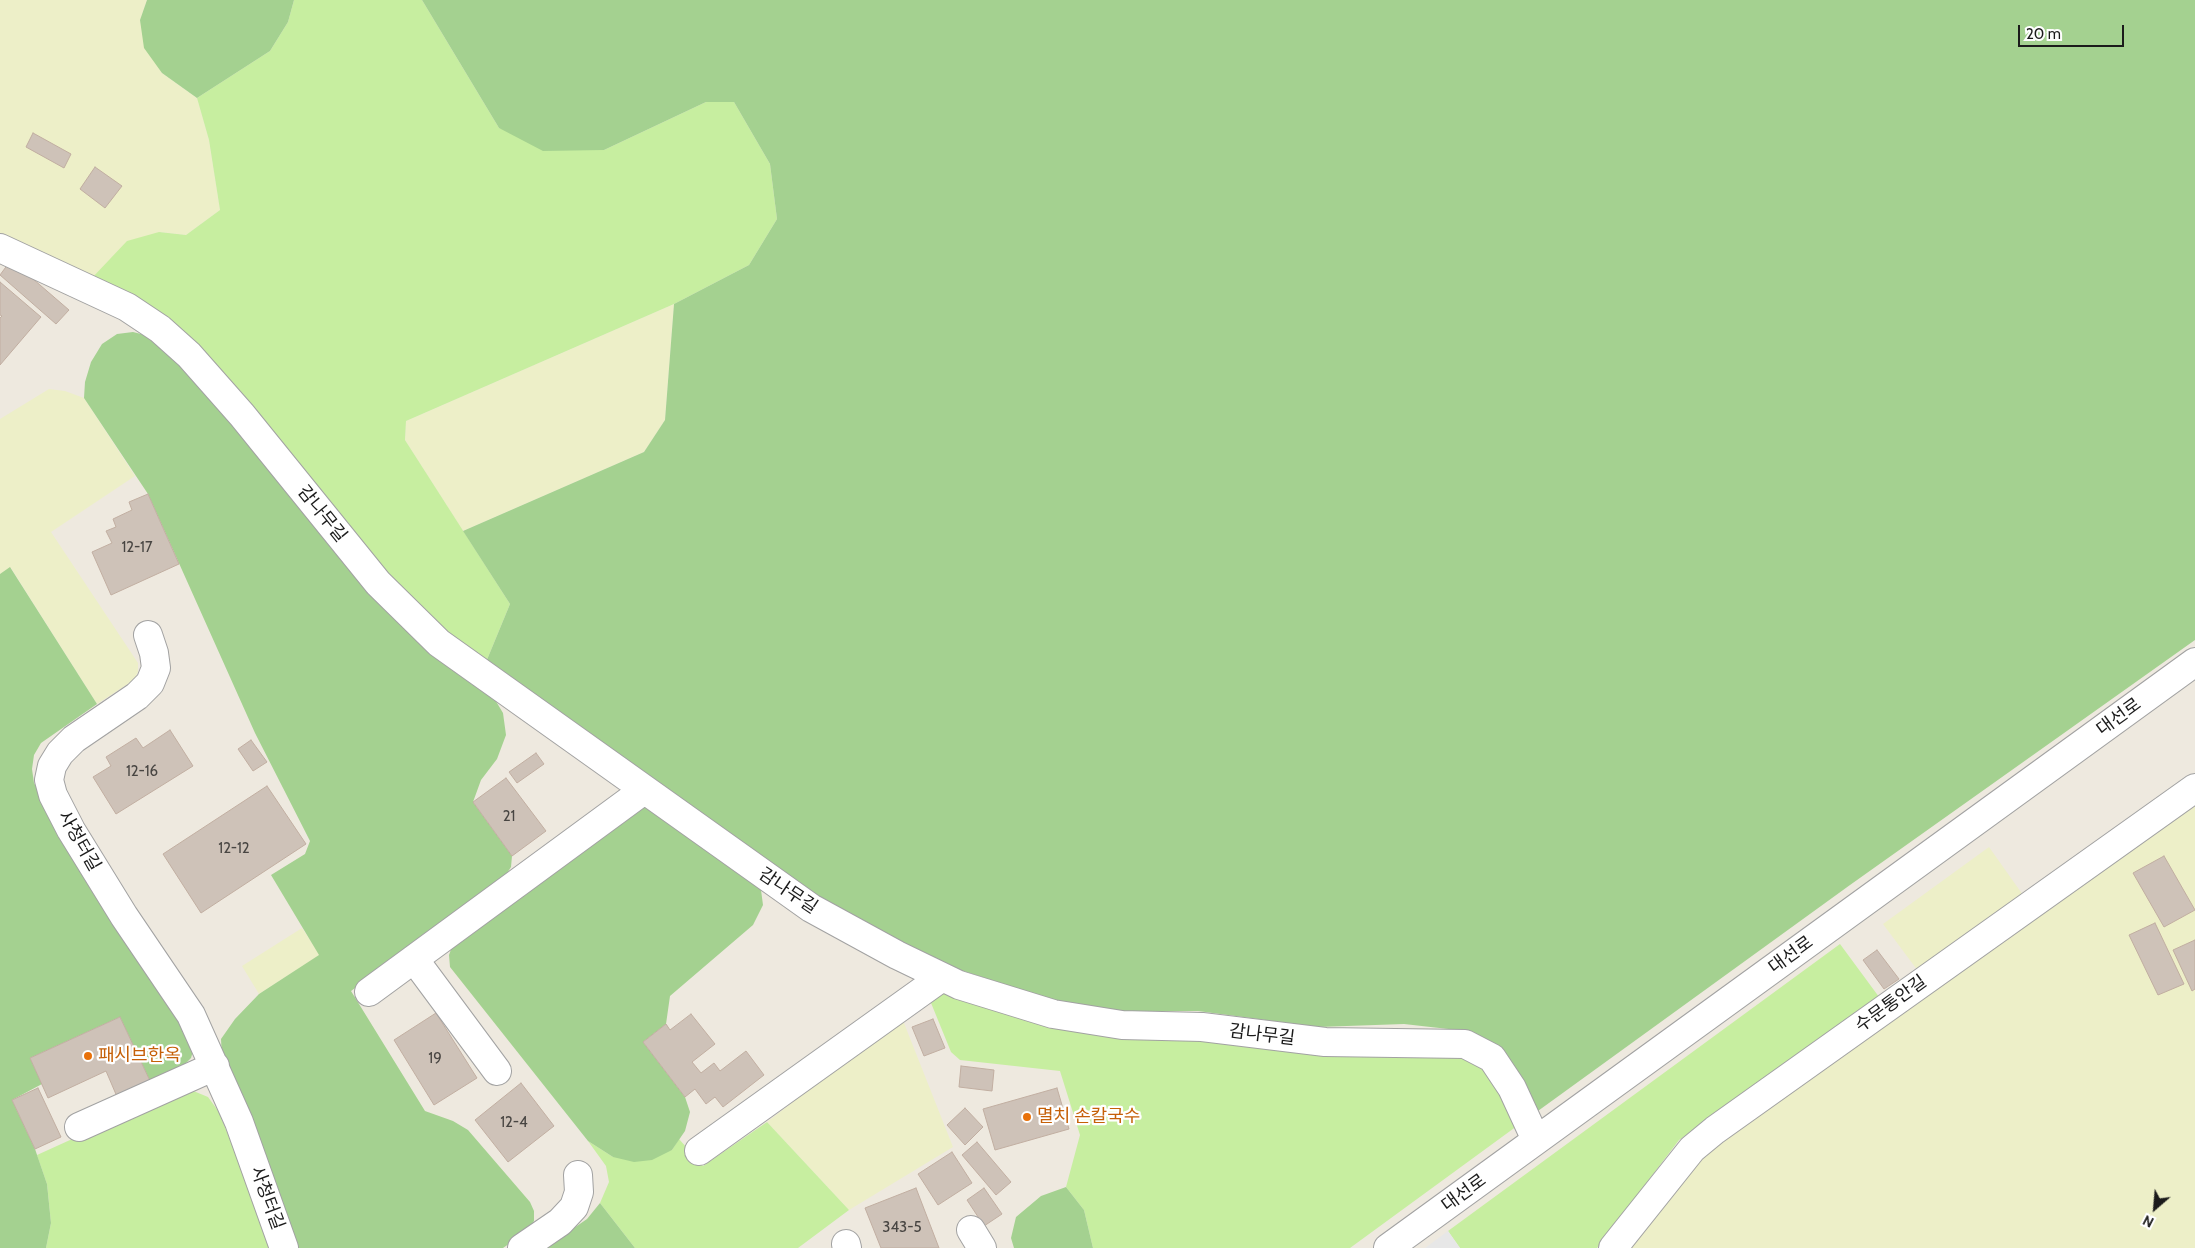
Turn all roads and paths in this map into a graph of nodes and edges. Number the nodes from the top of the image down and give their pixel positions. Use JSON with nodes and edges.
{"nodes":[{"id":1,"x":0,"y":248,"type":"edge"},
{"id":2,"x":148,"y":635,"type":"dead end"},
{"id":3,"x":2195,"y":662,"type":"edge"},
{"id":4,"x":2195,"y":788,"type":"edge"},
{"id":5,"x":644,"y":790,"type":"junction"},
{"id":6,"x":414,"y":959,"type":"junction"},
{"id":7,"x":942,"y":977,"type":"junction"},
{"id":8,"x":369,"y":992,"type":"dead end"},
{"id":9,"x":215,"y":1066,"type":"junction"},
{"id":10,"x":497,"y":1071,"type":"dead end"},
{"id":11,"x":79,"y":1127,"type":"dead end"},
{"id":12,"x":1536,"y":1140,"type":"junction"},
{"id":13,"x":699,"y":1151,"type":"dead end"},
{"id":14,"x":578,"y":1175,"type":"dead end"},
{"id":15,"x":284,"y":1248,"type":"edge"},
{"id":16,"x":522,"y":1248,"type":"edge"},
{"id":17,"x":1388,"y":1248,"type":"edge"},
{"id":18,"x":1613,"y":1248,"type":"edge"}],
"edges":[{"from":1,"to":5,"type":"street","name":"감나무길"},
{"from":2,"to":9,"type":"street","name":"사청터길"},
{"from":3,"to":12,"type":"street","name":"대선로"},
{"from":4,"to":18,"type":"street","name":"수문통안길"},
{"from":5,"to":6,"type":"street"},
{"from":5,"to":7,"type":"street","name":"감나무길"},
{"from":6,"to":8,"type":"street"},
{"from":6,"to":10,"type":"street"},
{"from":7,"to":12,"type":"street","name":"감나무길"},
{"from":7,"to":13,"type":"street"},
{"from":9,"to":11,"type":"street"},
{"from":9,"to":15,"type":"street","name":"사청터길"},
{"from":12,"to":17,"type":"street","name":"대선로"},
{"from":14,"to":16,"type":"street"}]}
